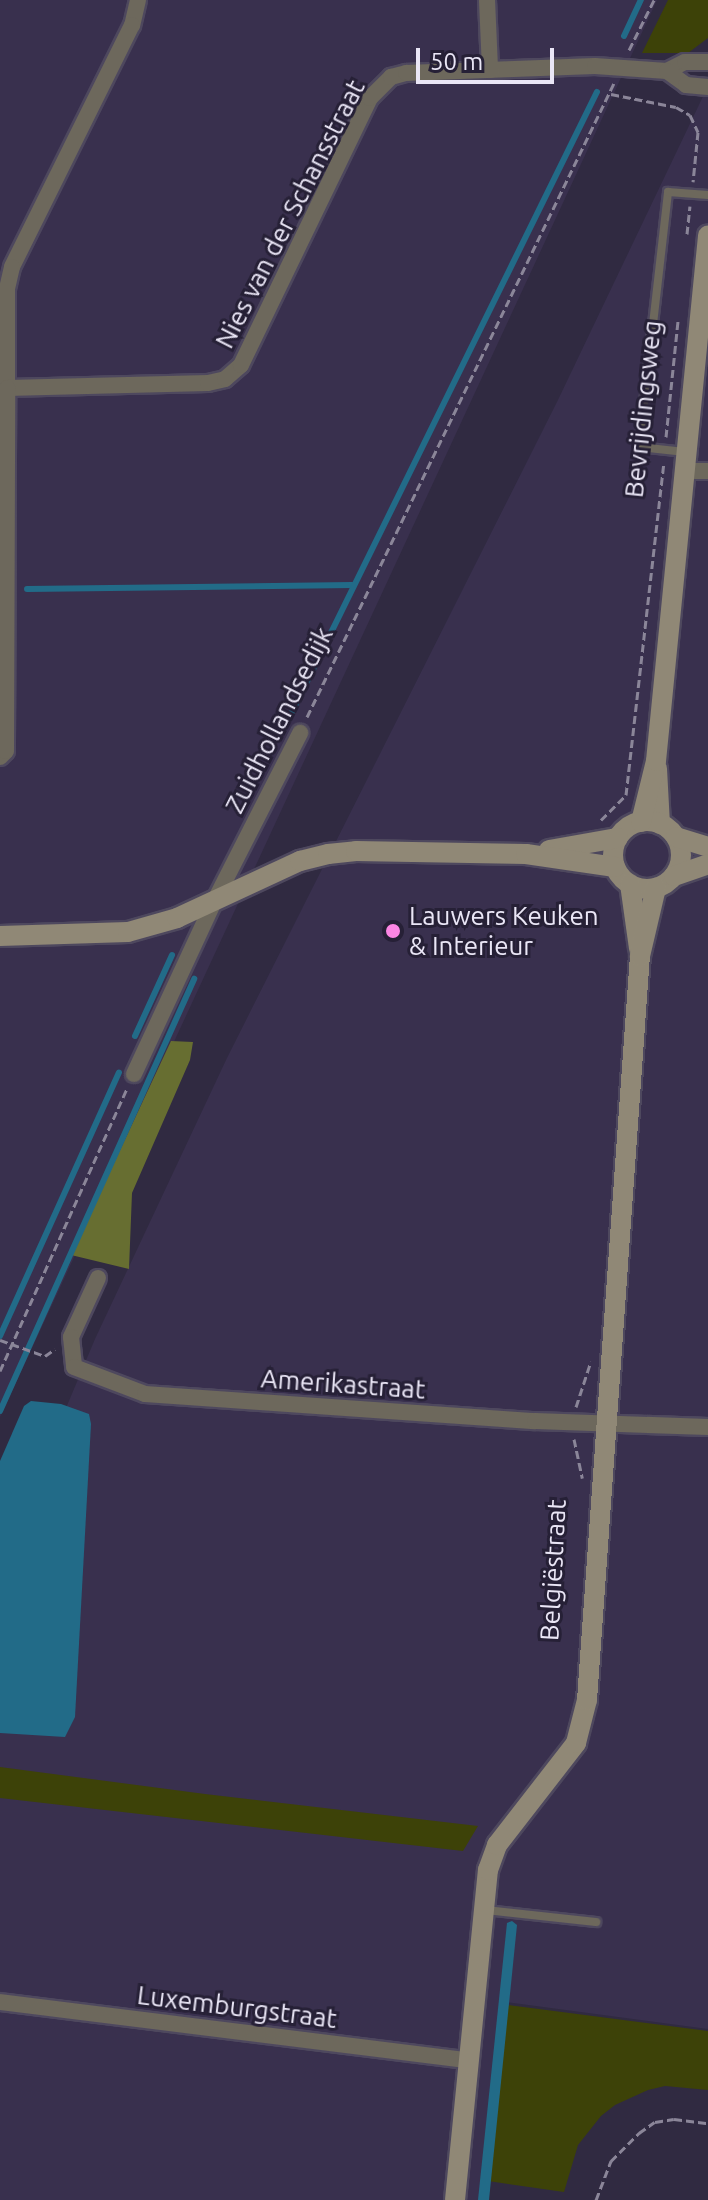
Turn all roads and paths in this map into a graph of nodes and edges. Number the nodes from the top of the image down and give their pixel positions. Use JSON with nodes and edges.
{"nodes":[{"id":1,"x":138,"y":0,"type":"edge"},
{"id":2,"x":487,"y":0,"type":"edge"},
{"id":3,"x":654,"y":0,"type":"edge"},
{"id":4,"x":708,"y":62,"type":"edge"},
{"id":5,"x":621,"y":67,"type":"junction"},
{"id":6,"x":490,"y":70,"type":"junction"},
{"id":7,"x":667,"y":71,"type":"junction"},
{"id":8,"x":708,"y":87,"type":"edge"},
{"id":9,"x":692,"y":194,"type":"junction"},
{"id":10,"x":708,"y":195,"type":"edge"},
{"id":11,"x":708,"y":236,"type":"edge"},
{"id":12,"x":687,"y":239,"type":"dead end"},
{"id":13,"x":679,"y":314,"type":"dead end"},
{"id":14,"x":3,"y":352,"type":"edge"},
{"id":15,"x":7,"y":388,"type":"junction"},
{"id":16,"x":665,"y":450,"type":"junction"},
{"id":17,"x":686,"y":461,"type":"junction"},
{"id":18,"x":708,"y":471,"type":"edge"},
{"id":19,"x":300,"y":733,"type":"joint"},
{"id":20,"x":0,"y":757,"type":"edge"},
{"id":21,"x":597,"y":824,"type":"dead end"},
{"id":22,"x":659,"y":828,"type":"junction"},
{"id":23,"x":618,"y":838,"type":"junction"},
{"id":24,"x":708,"y":847,"type":"edge"},
{"id":25,"x":526,"y":854,"type":"junction"},
{"id":26,"x":708,"y":864,"type":"edge"},
{"id":27,"x":615,"y":867,"type":"junction"},
{"id":28,"x":674,"y":876,"type":"junction"},
{"id":29,"x":630,"y":884,"type":"junction"},
{"id":30,"x":656,"y":888,"type":"junction"},
{"id":31,"x":214,"y":902,"type":"junction"},
{"id":32,"x":0,"y":936,"type":"edge"},
{"id":33,"x":640,"y":956,"type":"junction"},
{"id":34,"x":134,"y":1074,"type":"joint"},
{"id":35,"x":98,"y":1278,"type":"dead end"},
{"id":36,"x":71,"y":1337,"type":"junction"},
{"id":37,"x":0,"y":1340,"type":"edge"},
{"id":38,"x":10,"y":1342,"type":"junction"},
{"id":39,"x":592,"y":1359,"type":"dead end"},
{"id":40,"x":0,"y":1371,"type":"edge"},
{"id":41,"x":574,"y":1422,"type":"junction"},
{"id":42,"x":605,"y":1424,"type":"junction"},
{"id":43,"x":708,"y":1427,"type":"edge"},
{"id":44,"x":583,"y":1484,"type":"dead end"},
{"id":45,"x":484,"y":1910,"type":"junction"},
{"id":46,"x":596,"y":1922,"type":"dead end"},
{"id":47,"x":0,"y":2002,"type":"edge"},
{"id":48,"x":468,"y":2060,"type":"junction"},
{"id":49,"x":708,"y":2123,"type":"edge"},
{"id":50,"x":455,"y":2200,"type":"edge"},
{"id":51,"x":596,"y":2200,"type":"edge"}],
"edges":[{"from":1,"to":14,"type":"street"},
{"from":2,"to":6,"type":"street"},
{"from":3,"to":5,"type":"path"},
{"from":4,"to":7,"type":"street","name":"Nies van der Schansstraat"},
{"from":5,"to":6,"type":"street","name":"Nies van der Schansstraat"},
{"from":5,"to":7,"type":"street","name":"Nies van der Schansstraat"},
{"from":6,"to":15,"type":"street","name":"Nies van der Schansstraat"},
{"from":7,"to":8,"type":"street","name":"Nies van der Schansstraat"},
{"from":9,"to":10,"type":"lane"},
{"from":9,"to":12,"type":"path"},
{"from":9,"to":16,"type":"lane"},
{"from":9,"to":19,"type":"path","name":"Zuidhollandsedijk"},
{"from":11,"to":17,"type":"main road","name":"Bevrijdingsweg"},
{"from":13,"to":16,"type":"path","name":"Bevrijdingsweg"},
{"from":14,"to":15,"type":"street"},
{"from":15,"to":20,"type":"street"},
{"from":16,"to":17,"type":"lane"},
{"from":16,"to":21,"type":"path","name":"Bevrijdingsweg"},
{"from":17,"to":18,"type":"street"},
{"from":17,"to":22,"type":"main road","name":"Bevrijdingsweg"},
{"from":19,"to":31,"type":"street","name":"Zuidhollandsedijk"},
{"from":22,"to":23,"type":"main road"},
{"from":22,"to":24,"type":"main road"},
{"from":22,"to":28,"type":"main road"},
{"from":23,"to":25,"type":"main road"},
{"from":23,"to":27,"type":"main road"},
{"from":25,"to":27,"type":"main road"},
{"from":25,"to":31,"type":"main road"},
{"from":26,"to":28,"type":"main road"},
{"from":27,"to":29,"type":"main road"},
{"from":28,"to":30,"type":"main road"},
{"from":29,"to":30,"type":"main road"},
{"from":29,"to":33,"type":"main road","name":"Belgiëstraat"},
{"from":30,"to":33,"type":"main road","name":"Belgiëstraat"},
{"from":31,"to":32,"type":"main road"},
{"from":31,"to":34,"type":"street","name":"Zuidhollandsedijk"},
{"from":33,"to":42,"type":"main road","name":"Belgiëstraat"},
{"from":34,"to":38,"type":"path"},
{"from":35,"to":36,"type":"street"},
{"from":36,"to":38,"type":"path"},
{"from":36,"to":41,"type":"street","name":"Amerikastraat"},
{"from":37,"to":38,"type":"path"},
{"from":38,"to":40,"type":"path"},
{"from":39,"to":41,"type":"path","name":"Belgiëstraat"},
{"from":41,"to":42,"type":"street","name":"Amerikastraat"},
{"from":41,"to":44,"type":"path","name":"Belgiëstraat"},
{"from":42,"to":43,"type":"street","name":"Amerikastraat"},
{"from":42,"to":45,"type":"main road","name":"Belgiëstraat"},
{"from":45,"to":46,"type":"lane"},
{"from":45,"to":48,"type":"main road","name":"Belgiëstraat"},
{"from":47,"to":48,"type":"street","name":"Luxemburgstraat"},
{"from":48,"to":50,"type":"main road","name":"Belgiëstraat"},
{"from":49,"to":51,"type":"path"}]}
